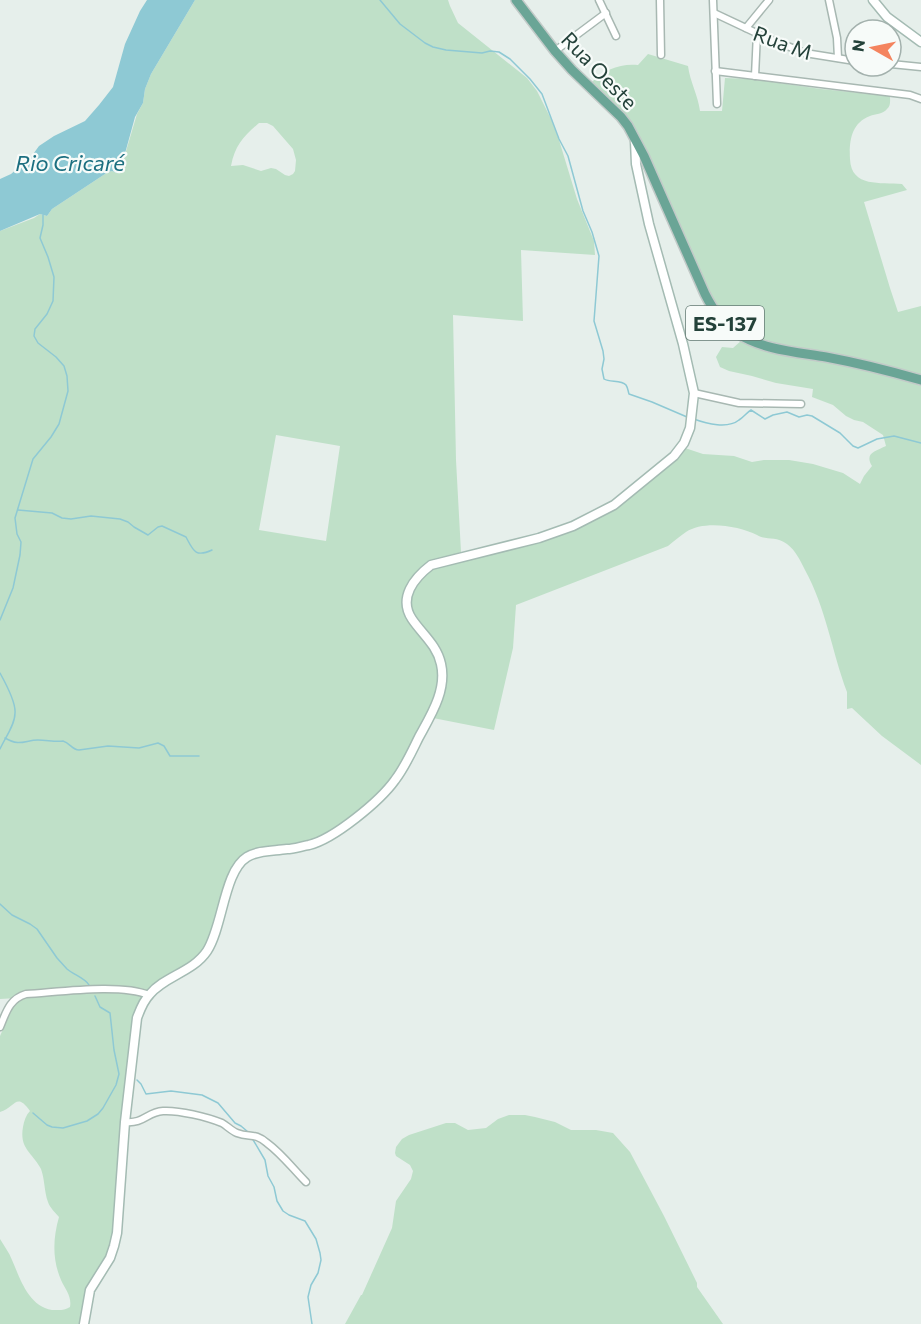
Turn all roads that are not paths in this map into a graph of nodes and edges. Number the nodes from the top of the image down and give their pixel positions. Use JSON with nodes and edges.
{"nodes":[{"id":1,"x":516,"y":0,"type":"edge"},
{"id":2,"x":599,"y":0,"type":"edge"},
{"id":3,"x":660,"y":0,"type":"edge"},
{"id":4,"x":713,"y":0,"type":"edge"},
{"id":5,"x":768,"y":0,"type":"edge"},
{"id":6,"x":829,"y":0,"type":"edge"},
{"id":7,"x":873,"y":0,"type":"edge"},
{"id":8,"x":714,"y":13,"type":"junction"},
{"id":9,"x":606,"y":14,"type":"junction"},
{"id":10,"x":746,"y":28,"type":"junction"},
{"id":11,"x":757,"y":33,"type":"junction"},
{"id":12,"x":616,"y":36,"type":"dead end"},
{"id":13,"x":921,"y":42,"type":"edge"},
{"id":14,"x":555,"y":51,"type":"junction"},
{"id":15,"x":661,"y":56,"type":"dead end"},
{"id":16,"x":838,"y":58,"type":"junction"},
{"id":17,"x":843,"y":59,"type":"edge"},
{"id":18,"x":903,"y":65,"type":"edge"},
{"id":19,"x":921,"y":67,"type":"edge"},
{"id":20,"x":715,"y":71,"type":"junction"},
{"id":21,"x":755,"y":76,"type":"junction"},
{"id":22,"x":921,"y":99,"type":"edge"},
{"id":23,"x":717,"y":104,"type":"dead end"},
{"id":24,"x":635,"y":138,"type":"junction"},
{"id":25,"x":921,"y":380,"type":"edge"},
{"id":26,"x":694,"y":393,"type":"junction"},
{"id":27,"x":801,"y":404,"type":"dead end"},
{"id":28,"x":149,"y":995,"type":"junction"},
{"id":29,"x":0,"y":1028,"type":"edge"},
{"id":30,"x":125,"y":1122,"type":"junction"},
{"id":31,"x":306,"y":1182,"type":"dead end"},
{"id":32,"x":84,"y":1324,"type":"edge"}],
"edges":[{"from":1,"to":14,"type":"main road","name":"Rua Oeste","number":"ES-137"},
{"from":2,"to":9,"type":"street"},
{"from":3,"to":15,"type":"street"},
{"from":4,"to":8,"type":"street"},
{"from":5,"to":10,"type":"street"},
{"from":6,"to":16,"type":"street"},
{"from":7,"to":13,"type":"street"},
{"from":8,"to":10,"type":"street","name":"Rua M"},
{"from":8,"to":20,"type":"street"},
{"from":9,"to":12,"type":"street"},
{"from":9,"to":14,"type":"street"},
{"from":10,"to":11,"type":"street","name":"Rua M"},
{"from":11,"to":16,"type":"street","name":"Rua M"},
{"from":11,"to":21,"type":"street"},
{"from":14,"to":24,"type":"main road","name":"Rua Oeste","number":"ES-137"},
{"from":16,"to":17,"type":"street","name":"Rua M"},
{"from":18,"to":19,"type":"street"},
{"from":20,"to":21,"type":"street"},
{"from":20,"to":23,"type":"street"},
{"from":21,"to":22,"type":"street"},
{"from":24,"to":25,"type":"main road","number":"ES-137"},
{"from":24,"to":26,"type":"street"},
{"from":26,"to":27,"type":"street"},
{"from":26,"to":28,"type":"street"},
{"from":28,"to":29,"type":"street"},
{"from":28,"to":30,"type":"street"},
{"from":30,"to":31,"type":"street"},
{"from":30,"to":32,"type":"street"}]}
